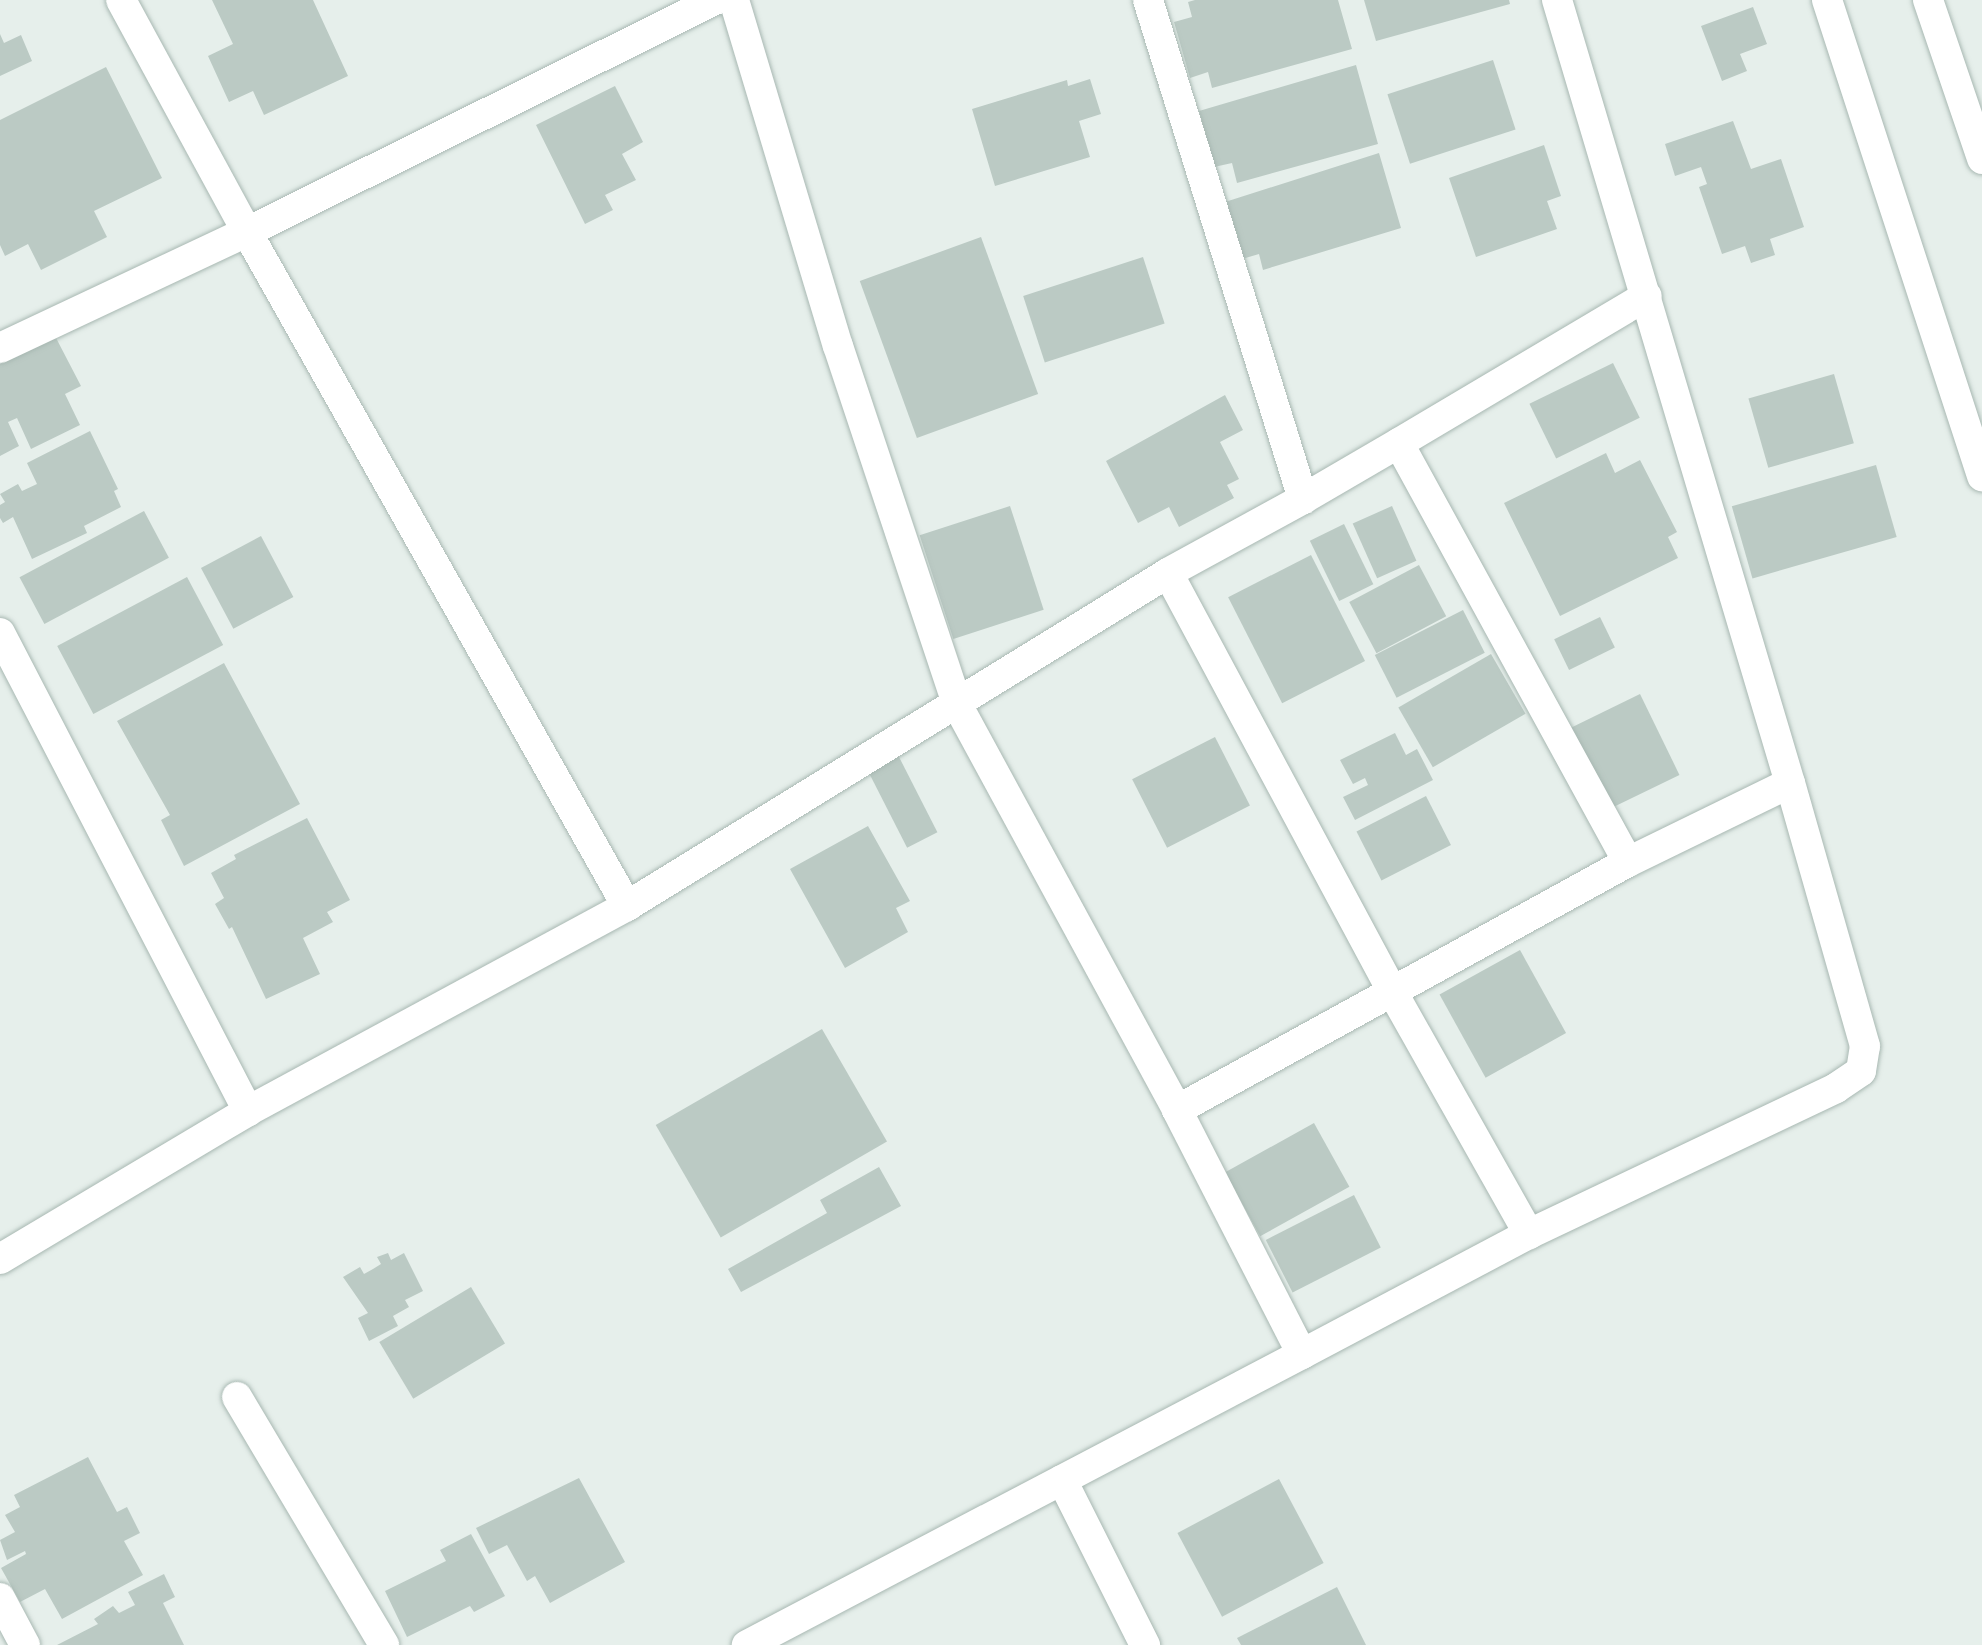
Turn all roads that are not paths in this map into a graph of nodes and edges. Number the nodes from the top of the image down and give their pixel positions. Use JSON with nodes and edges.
{"nodes":[{"id":1,"x":122,"y":0,"type":"edge"},
{"id":2,"x":715,"y":0,"type":"edge"},
{"id":3,"x":734,"y":0,"type":"edge"},
{"id":4,"x":1148,"y":0,"type":"edge"},
{"id":5,"x":1558,"y":0,"type":"edge"},
{"id":6,"x":1827,"y":0,"type":"edge"},
{"id":7,"x":1928,"y":0,"type":"edge"},
{"id":8,"x":1982,"y":159,"type":"edge"},
{"id":9,"x":247,"y":232,"type":"junction"},
{"id":10,"x":1647,"y":296,"type":"junction"},
{"id":11,"x":0,"y":348,"type":"edge"},
{"id":12,"x":1399,"y":443,"type":"junction"},
{"id":13,"x":1982,"y":476,"type":"edge"},
{"id":14,"x":1304,"y":500,"type":"junction"},
{"id":15,"x":1168,"y":573,"type":"junction"},
{"id":16,"x":0,"y":633,"type":"edge"},
{"id":17,"x":958,"y":706,"type":"junction"},
{"id":18,"x":1790,"y":783,"type":"junction"},
{"id":19,"x":1628,"y":862,"type":"junction"},
{"id":20,"x":627,"y":906,"type":"junction"},
{"id":21,"x":1393,"y":992,"type":"junction"},
{"id":22,"x":1177,"y":1110,"type":"junction"},
{"id":23,"x":248,"y":1111,"type":"junction"},
{"id":24,"x":1529,"y":1234,"type":"junction"},
{"id":25,"x":0,"y":1259,"type":"edge"},
{"id":26,"x":1302,"y":1354,"type":"junction"},
{"id":27,"x":238,"y":1397,"type":"dead end"},
{"id":28,"x":1062,"y":1480,"type":"junction"},
{"id":29,"x":0,"y":1598,"type":"edge"},
{"id":30,"x":25,"y":1645,"type":"edge"},
{"id":31,"x":384,"y":1645,"type":"edge"},
{"id":32,"x":747,"y":1645,"type":"edge"},
{"id":33,"x":1146,"y":1645,"type":"edge"}],
"edges":[{"from":1,"to":9,"type":"street"},
{"from":2,"to":9,"type":"street"},
{"from":3,"to":17,"type":"street"},
{"from":4,"to":14,"type":"street"},
{"from":5,"to":10,"type":"street"},
{"from":6,"to":13,"type":"street"},
{"from":7,"to":8,"type":"street"},
{"from":9,"to":11,"type":"street"},
{"from":9,"to":20,"type":"street"},
{"from":10,"to":12,"type":"street"},
{"from":10,"to":18,"type":"street"},
{"from":12,"to":14,"type":"street"},
{"from":12,"to":19,"type":"street"},
{"from":14,"to":15,"type":"street"},
{"from":15,"to":17,"type":"street"},
{"from":15,"to":21,"type":"street"},
{"from":16,"to":23,"type":"street"},
{"from":17,"to":20,"type":"street"},
{"from":17,"to":22,"type":"street"},
{"from":18,"to":19,"type":"street"},
{"from":18,"to":24,"type":"street"},
{"from":19,"to":21,"type":"street"},
{"from":20,"to":23,"type":"street"},
{"from":21,"to":22,"type":"street"},
{"from":21,"to":24,"type":"street"},
{"from":22,"to":26,"type":"street"},
{"from":23,"to":25,"type":"street"},
{"from":24,"to":26,"type":"street"},
{"from":26,"to":28,"type":"street"},
{"from":27,"to":31,"type":"street"},
{"from":28,"to":32,"type":"street"},
{"from":28,"to":33,"type":"street"},
{"from":29,"to":30,"type":"street"}]}
